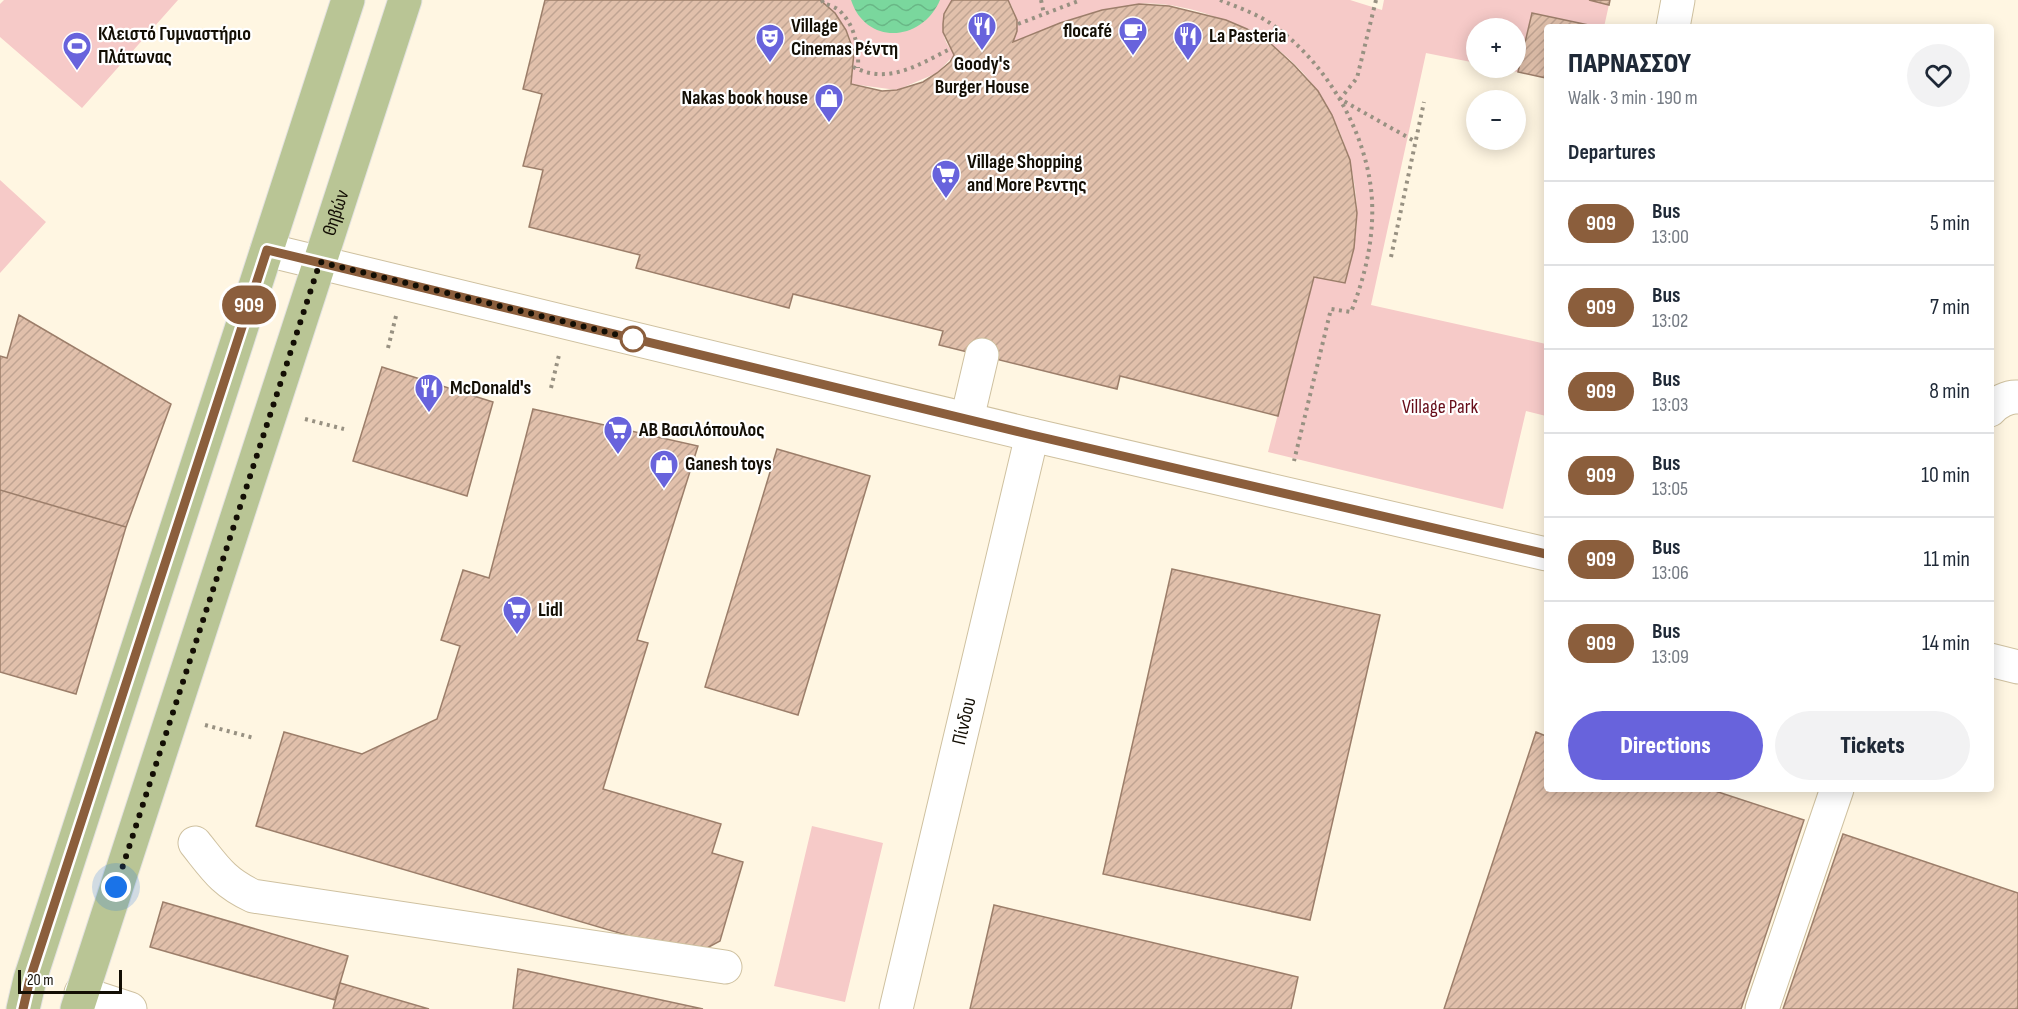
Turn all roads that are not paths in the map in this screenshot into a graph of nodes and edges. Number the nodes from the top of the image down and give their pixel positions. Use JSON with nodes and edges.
{"nodes":[{"id":1,"x":348,"y":0,"type":"edge"},
{"id":2,"x":405,"y":0,"type":"edge"},
{"id":3,"x":1678,"y":0,"type":"edge"},
{"id":4,"x":1673,"y":24,"type":"edge"},
{"id":5,"x":267,"y":250,"type":"junction"},
{"id":6,"x":320,"y":262,"type":"junction"},
{"id":7,"x":982,"y":356,"type":"dead end"},
{"id":8,"x":2018,"y":397,"type":"edge"},
{"id":9,"x":1994,"y":405,"type":"edge"},
{"id":10,"x":967,"y":419,"type":"junction"},
{"id":11,"x":1032,"y":435,"type":"junction"},
{"id":12,"x":1544,"y":554,"type":"edge"},
{"id":13,"x":1994,"y":661,"type":"edge"},
{"id":14,"x":2018,"y":667,"type":"edge"},
{"id":15,"x":1836,"y":792,"type":"edge"},
{"id":16,"x":195,"y":843,"type":"dead end"},
{"id":17,"x":724,"y":967,"type":"dead end"},
{"id":18,"x":79,"y":1001,"type":"edge"},
{"id":19,"x":23,"y":1009,"type":"edge"},
{"id":20,"x":130,"y":1009,"type":"edge"},
{"id":21,"x":896,"y":1009,"type":"edge"},
{"id":22,"x":1762,"y":1009,"type":"edge"}],
"edges":[{"from":1,"to":5,"type":"main road"},
{"from":2,"to":6,"type":"main road","name":"Θηβών"},
{"from":3,"to":4,"type":"street"},
{"from":5,"to":6,"type":"street"},
{"from":5,"to":19,"type":"main road"},
{"from":6,"to":10,"type":"street"},
{"from":6,"to":18,"type":"main road","name":"Θηβών"},
{"from":7,"to":10,"type":"street"},
{"from":8,"to":9,"type":"street"},
{"from":10,"to":11,"type":"street"},
{"from":11,"to":12,"type":"street"},
{"from":11,"to":21,"type":"street","name":"Πίνδου"},
{"from":13,"to":14,"type":"street"},
{"from":15,"to":22,"type":"street"},
{"from":16,"to":17,"type":"street"},
{"from":18,"to":20,"type":"street"}]}
